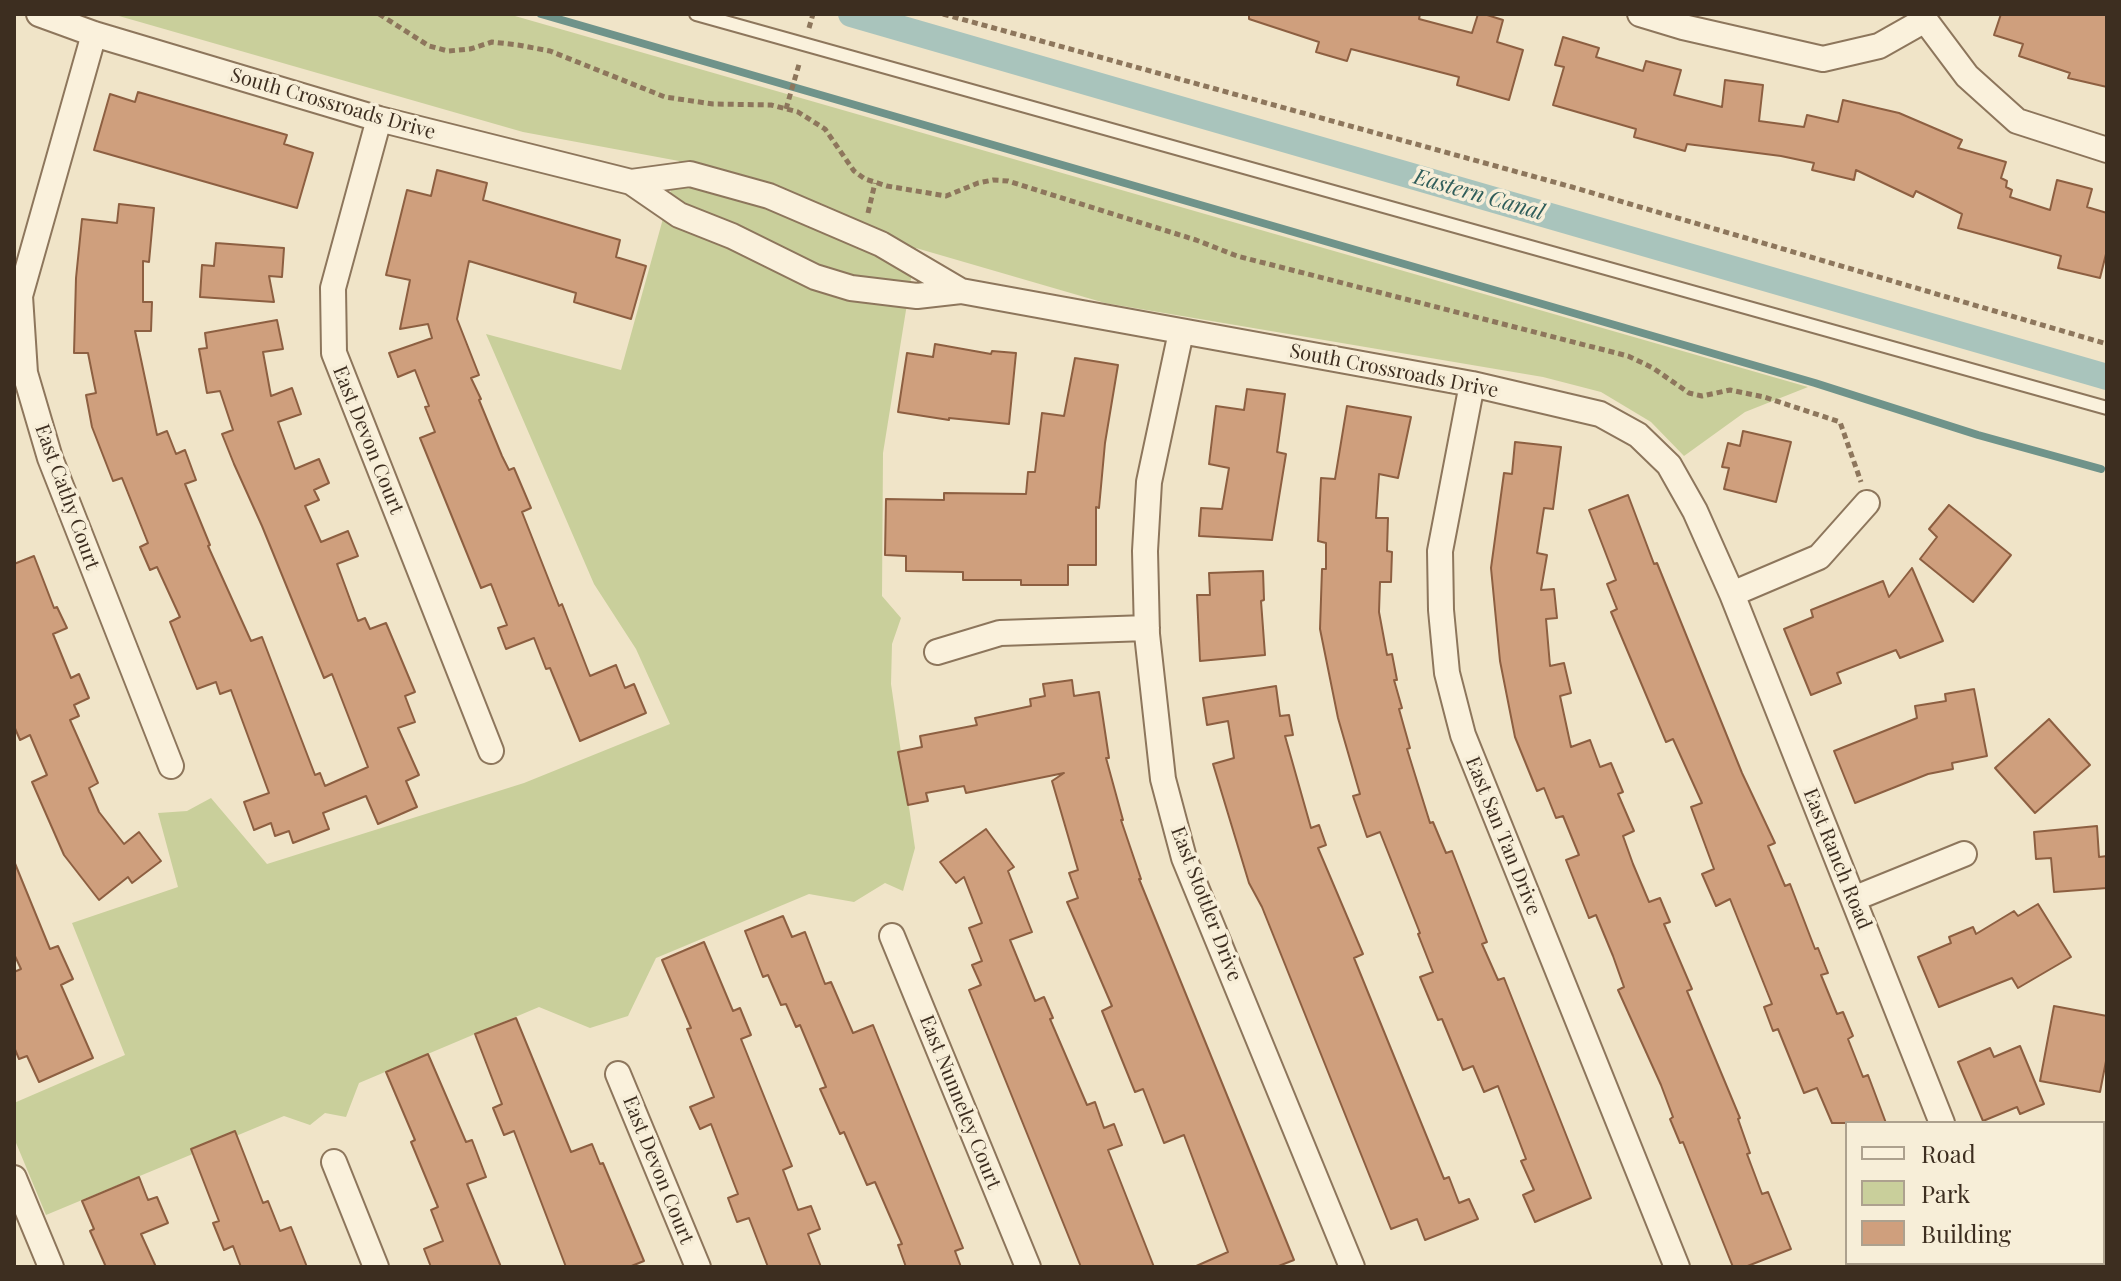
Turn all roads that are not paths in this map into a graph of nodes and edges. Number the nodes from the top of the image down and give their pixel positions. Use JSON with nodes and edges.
{"nodes":[{"id":1,"x":39,"y":14,"type":"edge"},
{"id":2,"x":696,"y":14,"type":"edge"},
{"id":3,"x":1640,"y":14,"type":"edge"},
{"id":4,"x":1930,"y":17,"type":"edge"},
{"id":5,"x":1684,"y":20,"type":"edge"},
{"id":6,"x":94,"y":34,"type":"junction"},
{"id":7,"x":379,"y":119,"type":"junction"},
{"id":8,"x":2107,"y":150,"type":"edge"},
{"id":9,"x":631,"y":182,"type":"junction"},
{"id":10,"x":961,"y":291,"type":"junction"},
{"id":11,"x":1181,"y":332,"type":"junction"},
{"id":12,"x":1472,"y":384,"type":"junction"},
{"id":13,"x":2107,"y":408,"type":"edge"},
{"id":14,"x":1867,"y":503,"type":"road end"},
{"id":15,"x":1732,"y":594,"type":"junction"},
{"id":16,"x":1147,"y":628,"type":"junction"},
{"id":17,"x":937,"y":652,"type":"dead end"},
{"id":18,"x":491,"y":751,"type":"dead end"},
{"id":19,"x":171,"y":766,"type":"dead end"},
{"id":20,"x":1964,"y":854,"type":"dead end"},
{"id":21,"x":1853,"y":899,"type":"junction"},
{"id":22,"x":892,"y":936,"type":"dead end"},
{"id":23,"x":618,"y":1074,"type":"dead end"},
{"id":24,"x":1941,"y":1121,"type":"edge"},
{"id":25,"x":334,"y":1162,"type":"dead end"},
{"id":26,"x":14,"y":1179,"type":"edge"},
{"id":27,"x":51,"y":1267,"type":"edge"},
{"id":28,"x":376,"y":1267,"type":"edge"},
{"id":29,"x":698,"y":1267,"type":"edge"},
{"id":30,"x":1028,"y":1267,"type":"edge"},
{"id":31,"x":1352,"y":1267,"type":"edge"},
{"id":32,"x":1677,"y":1267,"type":"edge"}],
"edges":[{"from":1,"to":6,"type":"street","name":"South Crossroads Drive"},
{"from":2,"to":13,"type":"lane"},
{"from":3,"to":5,"type":"street"},
{"from":4,"to":5,"type":"street"},
{"from":4,"to":8,"type":"street"},
{"from":6,"to":7,"type":"street","name":"South Crossroads Drive"},
{"from":6,"to":19,"type":"street","name":"East Cathy Court"},
{"from":7,"to":9,"type":"street","name":"South Crossroads Drive"},
{"from":7,"to":18,"type":"street","name":"East Devon Court"},
{"from":9,"to":10,"type":"street","name":"South Crossroads Drive"},
{"from":9,"to":10,"type":"street","name":"South Crossroads Drive"},
{"from":10,"to":11,"type":"street","name":"South Crossroads Drive"},
{"from":11,"to":12,"type":"street","name":"South Crossroads Drive"},
{"from":11,"to":16,"type":"street","name":"East Stottler Drive"},
{"from":12,"to":15,"type":"street","name":"South Crossroads Drive"},
{"from":12,"to":32,"type":"street","name":"East San Tan Drive"},
{"from":14,"to":15,"type":"street"},
{"from":15,"to":21,"type":"street","name":"East Ranch Road"},
{"from":16,"to":17,"type":"street"},
{"from":16,"to":31,"type":"street","name":"East Stottler Drive"},
{"from":20,"to":21,"type":"street"},
{"from":21,"to":24,"type":"street","name":"East Ranch Road"},
{"from":22,"to":30,"type":"street","name":"East Nunneley Court"},
{"from":23,"to":29,"type":"street","name":"East Devon Court"},
{"from":25,"to":28,"type":"street"},
{"from":26,"to":27,"type":"street"}]}
